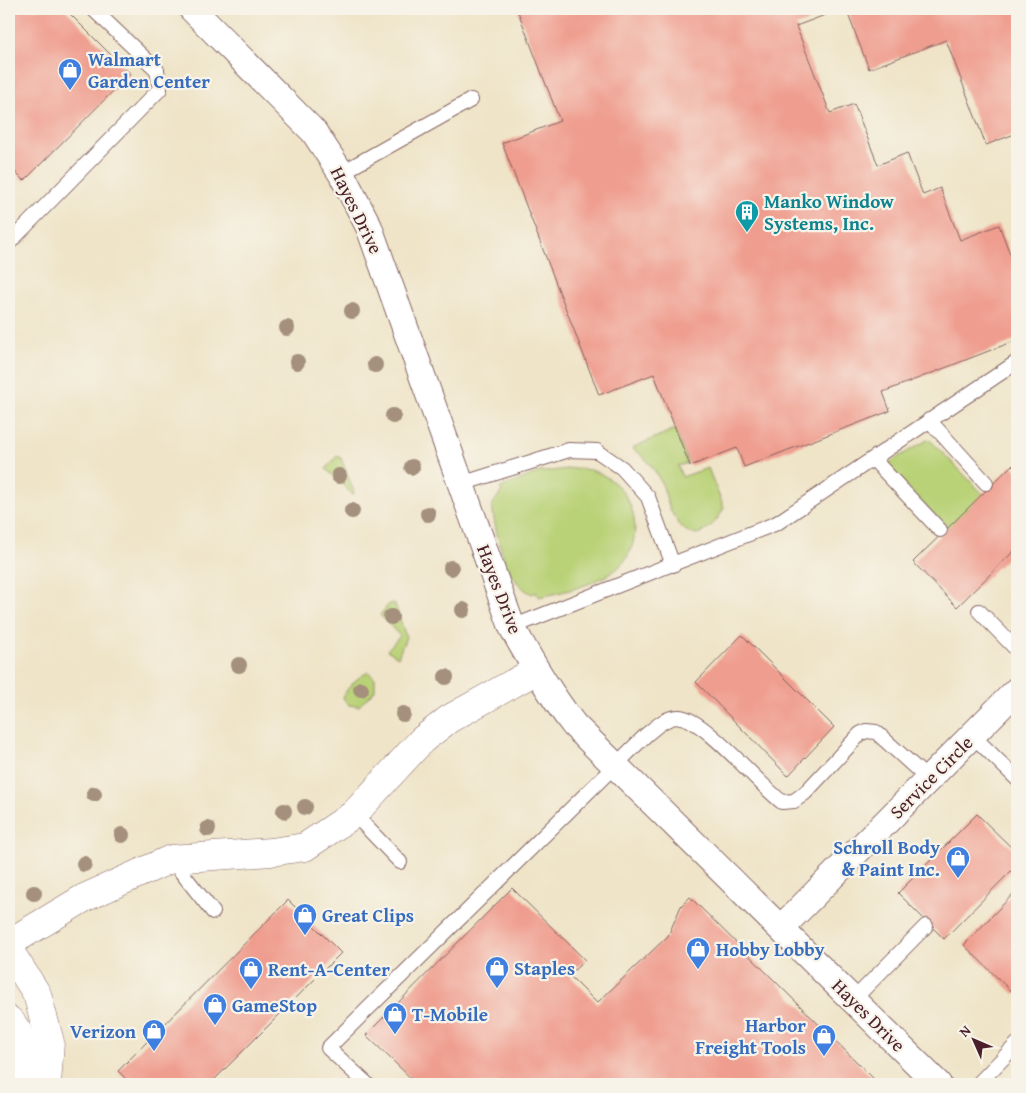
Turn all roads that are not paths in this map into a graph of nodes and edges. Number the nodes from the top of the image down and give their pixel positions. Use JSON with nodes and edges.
{"nodes":[{"id":1,"x":93,"y":9,"type":"edge"},
{"id":2,"x":192,"y":9,"type":"edge"},
{"id":3,"x":471,"y":100,"type":"dead end"},
{"id":4,"x":341,"y":173,"type":"junction"},
{"id":5,"x":9,"y":243,"type":"edge"},
{"id":6,"x":1017,"y":362,"type":"edge"},
{"id":7,"x":928,"y":420,"type":"junction"},
{"id":8,"x":873,"y":459,"type":"junction"},
{"id":9,"x":986,"y":483,"type":"dead end"},
{"id":10,"x":461,"y":484,"type":"junction"},
{"id":11,"x":940,"y":530,"type":"dead end"},
{"id":12,"x":673,"y":565,"type":"junction"},
{"id":13,"x":979,"y":611,"type":"dead end"},
{"id":14,"x":512,"y":627,"type":"junction"},
{"id":15,"x":1017,"y":650,"type":"edge"},
{"id":16,"x":535,"y":671,"type":"junction"},
{"id":17,"x":1017,"y":690,"type":"edge"},
{"id":18,"x":972,"y":735,"type":"junction"},
{"id":19,"x":615,"y":766,"type":"junction"},
{"id":20,"x":928,"y":779,"type":"junction"},
{"id":21,"x":1017,"y":779,"type":"edge"},
{"id":22,"x":354,"y":814,"type":"junction"},
{"id":23,"x":171,"y":859,"type":"junction"},
{"id":24,"x":400,"y":862,"type":"dead end"},
{"id":25,"x":213,"y":912,"type":"dead end"},
{"id":26,"x":926,"y":926,"type":"dead end"},
{"id":27,"x":781,"y":928,"type":"junction"},
{"id":28,"x":9,"y":943,"type":"edge"},
{"id":29,"x":9,"y":950,"type":"edge"},
{"id":30,"x":853,"y":1000,"type":"junction"},
{"id":31,"x":9,"y":1020,"type":"edge"},
{"id":32,"x":1017,"y":1044,"type":"edge"},
{"id":33,"x":30,"y":1084,"type":"edge"},
{"id":34,"x":47,"y":1084,"type":"edge"},
{"id":35,"x":367,"y":1084,"type":"edge"},
{"id":36,"x":938,"y":1084,"type":"edge"},
{"id":37,"x":978,"y":1084,"type":"edge"}],
"edges":[{"from":1,"to":5,"type":"lane"},
{"from":2,"to":4,"type":"street","name":"Hayes Drive"},
{"from":3,"to":4,"type":"lane"},
{"from":4,"to":10,"type":"street","name":"Hayes Drive"},
{"from":6,"to":7,"type":"lane"},
{"from":7,"to":8,"type":"lane"},
{"from":7,"to":9,"type":"lane"},
{"from":8,"to":11,"type":"lane"},
{"from":8,"to":12,"type":"lane"},
{"from":10,"to":12,"type":"lane"},
{"from":10,"to":14,"type":"street","name":"Hayes Drive"},
{"from":12,"to":14,"type":"lane"},
{"from":13,"to":15,"type":"lane"},
{"from":14,"to":16,"type":"street","name":"Hayes Drive"},
{"from":16,"to":19,"type":"street","name":"Hayes Drive"},
{"from":16,"to":22,"type":"street"},
{"from":17,"to":18,"type":"street","name":"Service Circle"},
{"from":18,"to":20,"type":"street","name":"Service Circle"},
{"from":18,"to":21,"type":"lane"},
{"from":19,"to":20,"type":"lane"},
{"from":19,"to":27,"type":"street","name":"Hayes Drive"},
{"from":19,"to":35,"type":"lane"},
{"from":20,"to":27,"type":"street","name":"Service Circle"},
{"from":22,"to":23,"type":"street"},
{"from":22,"to":24,"type":"lane"},
{"from":23,"to":25,"type":"lane"},
{"from":23,"to":28,"type":"street"},
{"from":26,"to":30,"type":"lane"},
{"from":27,"to":30,"type":"street","name":"Hayes Drive"},
{"from":29,"to":34,"type":"street"},
{"from":30,"to":36,"type":"street","name":"Hayes Drive"},
{"from":31,"to":33,"type":"street"},
{"from":32,"to":37,"type":"lane"}]}
